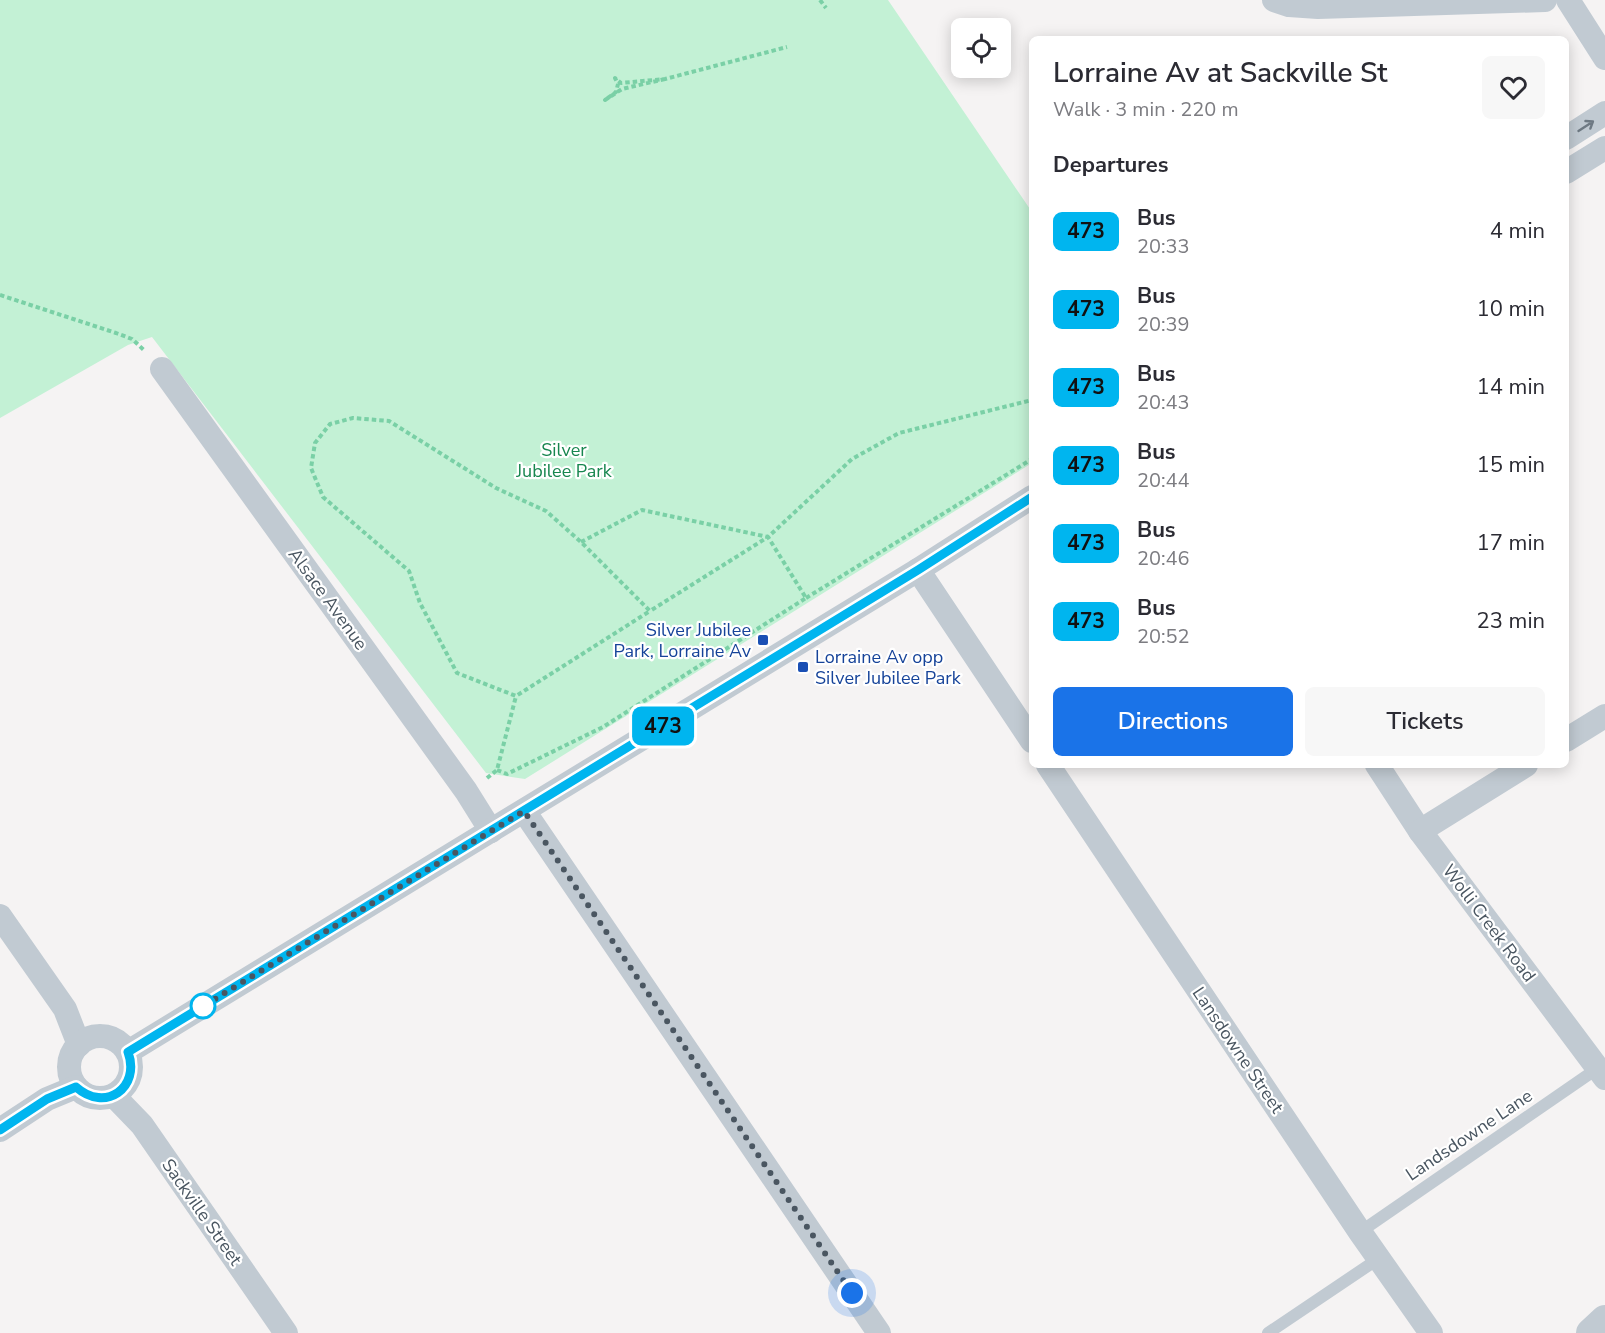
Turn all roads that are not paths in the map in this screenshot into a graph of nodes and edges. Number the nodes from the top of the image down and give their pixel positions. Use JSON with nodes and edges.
{"nodes":[{"id":1,"x":1274,"y":0,"type":"edge"},
{"id":2,"x":1545,"y":0,"type":"edge"},
{"id":3,"x":1568,"y":0,"type":"edge"},
{"id":4,"x":1605,"y":58,"type":"edge"},
{"id":5,"x":1605,"y":113,"type":"edge"},
{"id":6,"x":1569,"y":136,"type":"edge"},
{"id":7,"x":1605,"y":148,"type":"edge"},
{"id":8,"x":1569,"y":170,"type":"edge"},
{"id":9,"x":162,"y":369,"type":"road end"},
{"id":10,"x":1029,"y":499,"type":"edge"},
{"id":11,"x":918,"y":570,"type":"junction"},
{"id":12,"x":1605,"y":716,"type":"edge"},
{"id":13,"x":1029,"y":736,"type":"edge"},
{"id":14,"x":1569,"y":738,"type":"edge"},
{"id":15,"x":1050,"y":768,"type":"edge"},
{"id":16,"x":1379,"y":768,"type":"edge"},
{"id":17,"x":1521,"y":768,"type":"edge"},
{"id":18,"x":524,"y":811,"type":"junction"},
{"id":19,"x":491,"y":831,"type":"junction"},
{"id":20,"x":1420,"y":831,"type":"junction"},
{"id":21,"x":0,"y":916,"type":"edge"},
{"id":22,"x":79,"y":1045,"type":"junction"},
{"id":23,"x":128,"y":1052,"type":"junction"},
{"id":24,"x":1602,"y":1073,"type":"edge"},
{"id":25,"x":76,"y":1087,"type":"junction"},
{"id":26,"x":114,"y":1095,"type":"junction"},
{"id":27,"x":0,"y":1130,"type":"edge"},
{"id":28,"x":1360,"y":1232,"type":"junction"},
{"id":29,"x":1378,"y":1259,"type":"junction"},
{"id":30,"x":1605,"y":1320,"type":"edge"},
{"id":31,"x":286,"y":1333,"type":"edge"},
{"id":32,"x":879,"y":1333,"type":"edge"},
{"id":33,"x":1268,"y":1333,"type":"edge"},
{"id":34,"x":1431,"y":1333,"type":"edge"},
{"id":35,"x":1591,"y":1333,"type":"edge"}],
"edges":[{"from":1,"to":2,"type":"street"},
{"from":3,"to":4,"type":"street"},
{"from":6,"to":5,"type":"street","one_way":true},
{"from":7,"to":8,"type":"street"},
{"from":9,"to":19,"type":"street","name":"Alsace Avenue"},
{"from":10,"to":11,"type":"street"},
{"from":11,"to":13,"type":"street"},
{"from":11,"to":18,"type":"street"},
{"from":12,"to":14,"type":"street"},
{"from":15,"to":28,"type":"street","name":"Lansdowne Street"},
{"from":16,"to":20,"type":"street","name":"Wolli Creek Road"},
{"from":17,"to":20,"type":"street"},
{"from":18,"to":19,"type":"street"},
{"from":18,"to":32,"type":"street"},
{"from":19,"to":23,"type":"street"},
{"from":20,"to":24,"type":"street","name":"Wolli Creek Road"},
{"from":21,"to":22,"type":"street"},
{"from":22,"to":23,"type":"street"},
{"from":22,"to":25,"type":"street"},
{"from":23,"to":26,"type":"street"},
{"from":24,"to":28,"type":"lane","name":"Landsdowne Lane"},
{"from":25,"to":26,"type":"street"},
{"from":25,"to":27,"type":"street"},
{"from":26,"to":31,"type":"street","name":"Sackville Street"},
{"from":28,"to":29,"type":"street","name":"Lansdowne Street"},
{"from":29,"to":33,"type":"lane"},
{"from":29,"to":34,"type":"street","name":"Lansdowne Street"},
{"from":30,"to":35,"type":"street"}]}
